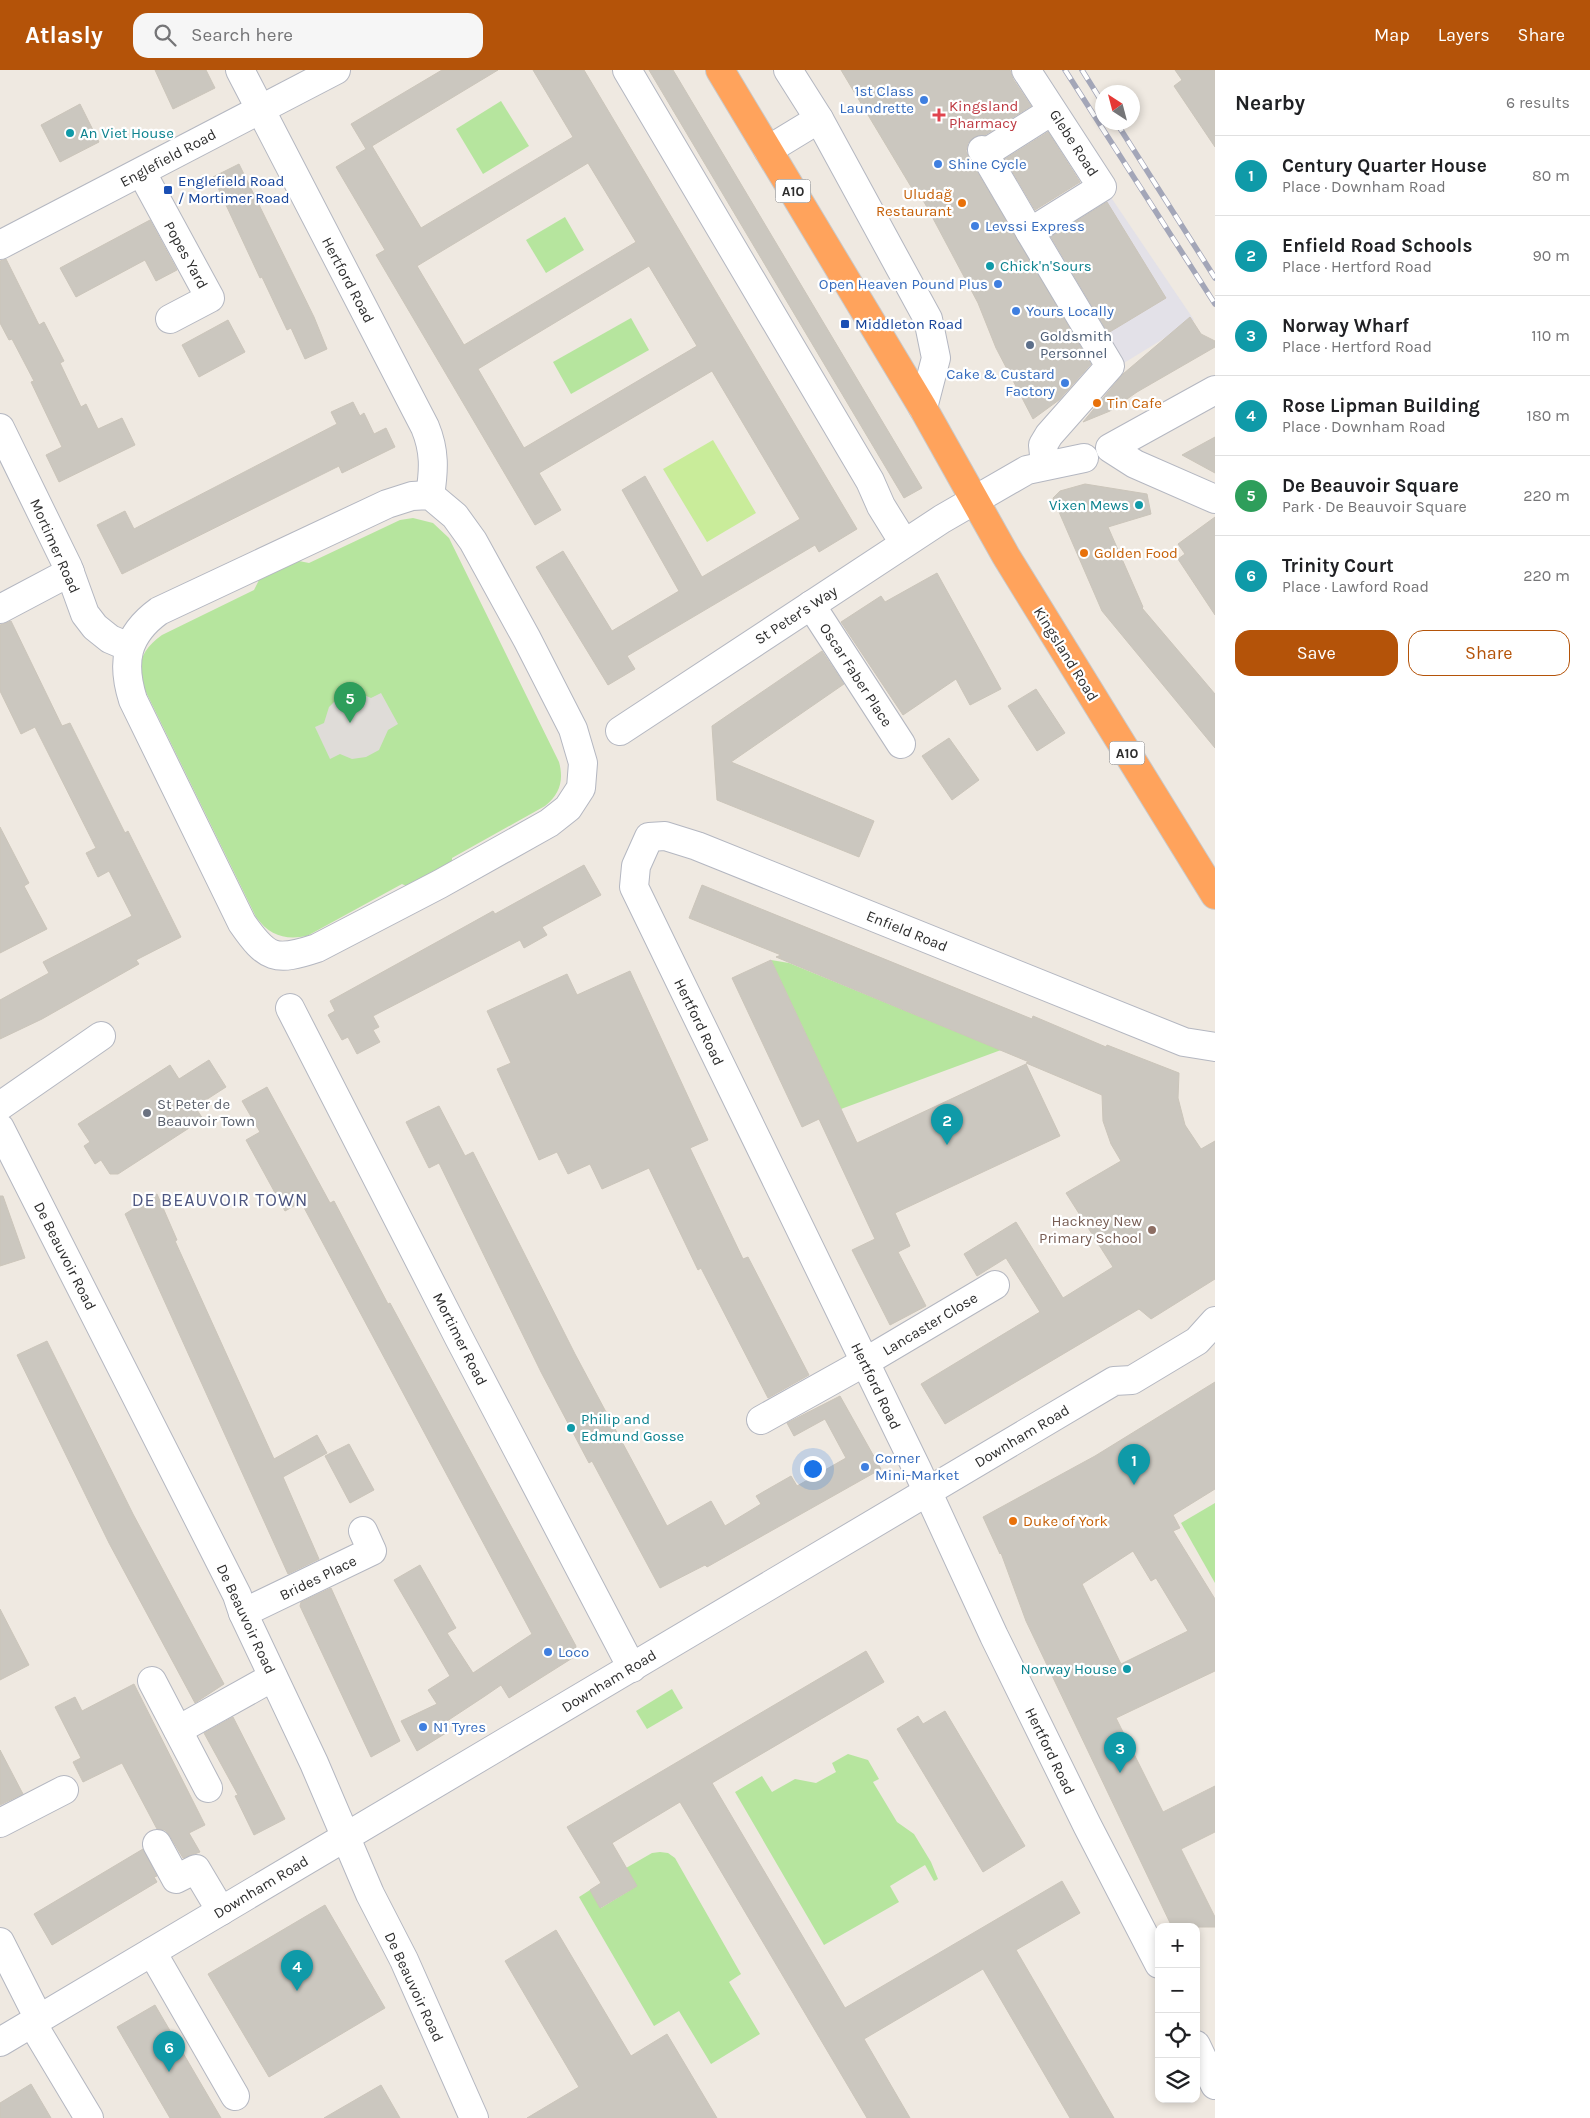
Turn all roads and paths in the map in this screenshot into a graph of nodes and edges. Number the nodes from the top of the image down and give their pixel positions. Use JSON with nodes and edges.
{"nodes":[{"id":1,"x":240,"y":70,"type":"edge"},
{"id":2,"x":336,"y":70,"type":"edge"},
{"id":3,"x":627,"y":70,"type":"edge"},
{"id":4,"x":720,"y":70,"type":"edge"},
{"id":5,"x":788,"y":70,"type":"edge"},
{"id":6,"x":1026,"y":70,"type":"edge"},
{"id":7,"x":260,"y":110,"type":"junction"},
{"id":8,"x":1052,"y":111,"type":"junction"},
{"id":9,"x":819,"y":119,"type":"junction"},
{"id":10,"x":768,"y":150,"type":"junction"},
{"id":11,"x":142,"y":173,"type":"junction"},
{"id":12,"x":1030,"y":232,"type":"junction"},
{"id":13,"x":0,"y":245,"type":"edge"},
{"id":14,"x":170,"y":319,"type":"dead end"},
{"id":15,"x":1215,"y":390,"type":"edge"},
{"id":16,"x":924,"y":408,"type":"junction"},
{"id":17,"x":0,"y":428,"type":"edge"},
{"id":18,"x":1084,"y":458,"type":"dead end"},
{"id":19,"x":1045,"y":465,"type":"junction"},
{"id":20,"x":430,"y":495,"type":"junction"},
{"id":21,"x":1215,"y":499,"type":"edge"},
{"id":22,"x":973,"y":500,"type":"junction"},
{"id":23,"x":904,"y":543,"type":"junction"},
{"id":24,"x":70,"y":572,"type":"junction"},
{"id":25,"x":811,"y":605,"type":"junction"},
{"id":26,"x":0,"y":609,"type":"edge"},
{"id":27,"x":129,"y":647,"type":"junction"},
{"id":28,"x":620,"y":731,"type":"dead end"},
{"id":29,"x":901,"y":744,"type":"dead end"},
{"id":30,"x":634,"y":888,"type":"joint"},
{"id":31,"x":1215,"y":896,"type":"edge"},
{"id":32,"x":290,"y":1008,"type":"dead end"},
{"id":33,"x":101,"y":1036,"type":"dead end"},
{"id":34,"x":1215,"y":1047,"type":"edge"},
{"id":35,"x":0,"y":1106,"type":"edge"},
{"id":36,"x":0,"y":1128,"type":"edge"},
{"id":37,"x":995,"y":1285,"type":"dead end"},
{"id":38,"x":1215,"y":1321,"type":"edge"},
{"id":39,"x":865,"y":1362,"type":"junction"},
{"id":40,"x":761,"y":1420,"type":"dead end"},
{"id":41,"x":928,"y":1492,"type":"junction"},
{"id":42,"x":363,"y":1531,"type":"dead end"},
{"id":43,"x":243,"y":1613,"type":"junction"},
{"id":44,"x":632,"y":1668,"type":"junction"},
{"id":45,"x":273,"y":1677,"type":"junction"},
{"id":46,"x":152,"y":1681,"type":"dead end"},
{"id":47,"x":178,"y":1730,"type":"junction"},
{"id":48,"x":208,"y":1788,"type":"dead end"},
{"id":49,"x":64,"y":1790,"type":"dead end"},
{"id":50,"x":0,"y":1823,"type":"edge"},
{"id":51,"x":346,"y":1837,"type":"junction"},
{"id":52,"x":157,"y":1844,"type":"dead end"},
{"id":53,"x":221,"y":1911,"type":"junction"},
{"id":54,"x":0,"y":1942,"type":"edge"},
{"id":55,"x":152,"y":1952,"type":"junction"},
{"id":56,"x":1155,"y":1956,"type":"edge"},
{"id":57,"x":36,"y":2021,"type":"junction"},
{"id":58,"x":0,"y":2042,"type":"edge"},
{"id":59,"x":1200,"y":2053,"type":"edge"},
{"id":60,"x":1215,"y":2085,"type":"edge"},
{"id":61,"x":235,"y":2096,"type":"dead end"},
{"id":62,"x":89,"y":2118,"type":"edge"},
{"id":63,"x":474,"y":2118,"type":"edge"}],
"edges":[{"from":1,"to":7,"type":"street","name":"Hertford Road"},
{"from":2,"to":7,"type":"street","name":"Englefield Road"},
{"from":3,"to":23,"type":"street"},
{"from":4,"to":10,"type":"highway","name":"Kingsland Road","number":"A10"},
{"from":5,"to":9,"type":"street"},
{"from":6,"to":8,"type":"street","name":"Glebe Road"},
{"from":7,"to":11,"type":"street","name":"Englefield Road"},
{"from":7,"to":20,"type":"street","name":"Hertford Road"},
{"from":8,"to":12,"type":"street"},
{"from":8,"to":12,"type":"street","name":"Glebe Road"},
{"from":9,"to":10,"type":"street"},
{"from":9,"to":16,"type":"street"},
{"from":10,"to":16,"type":"highway","name":"Kingsland Road","number":"A10"},
{"from":11,"to":13,"type":"street","name":"Englefield Road"},
{"from":11,"to":14,"type":"street","name":"Popes Yard"},
{"from":12,"to":19,"type":"street"},
{"from":15,"to":21,"type":"street"},
{"from":16,"to":22,"type":"highway","name":"Kingsland Road","number":"A10"},
{"from":17,"to":24,"type":"street","name":"Mortimer Road"},
{"from":18,"to":19,"type":"street"},
{"from":19,"to":22,"type":"street"},
{"from":20,"to":27,"type":"street"},
{"from":20,"to":27,"type":"street"},
{"from":22,"to":23,"type":"street","name":"St Peter's Way"},
{"from":22,"to":31,"type":"highway","name":"Kingsland Road","number":"A10"},
{"from":23,"to":25,"type":"street","name":"St Peter's Way"},
{"from":24,"to":26,"type":"street"},
{"from":24,"to":27,"type":"street","name":"Mortimer Road"},
{"from":25,"to":28,"type":"street","name":"St Peter's Way"},
{"from":25,"to":29,"type":"street","name":"Oscar Faber Place"},
{"from":30,"to":34,"type":"street","name":"Enfield Road"},
{"from":30,"to":39,"type":"street","name":"Hertford Road"},
{"from":32,"to":44,"type":"street","name":"Mortimer Road"},
{"from":33,"to":35,"type":"street"},
{"from":36,"to":43,"type":"street","name":"De Beauvoir Road"},
{"from":37,"to":39,"type":"street","name":"Lancaster Close"},
{"from":38,"to":41,"type":"street","name":"Downham Road"},
{"from":39,"to":40,"type":"street","name":"Lancaster Close"},
{"from":39,"to":41,"type":"street","name":"Hertford Road"},
{"from":41,"to":44,"type":"street","name":"Downham Road"},
{"from":41,"to":56,"type":"street","name":"Hertford Road"},
{"from":42,"to":43,"type":"street","name":"Brides Place"},
{"from":43,"to":45,"type":"street","name":"De Beauvoir Road"},
{"from":44,"to":51,"type":"street","name":"Downham Road"},
{"from":45,"to":47,"type":"street"},
{"from":45,"to":51,"type":"street","name":"De Beauvoir Road"},
{"from":46,"to":47,"type":"street"},
{"from":47,"to":48,"type":"street"},
{"from":49,"to":50,"type":"street"},
{"from":51,"to":53,"type":"street","name":"Downham Road"},
{"from":51,"to":63,"type":"street","name":"De Beauvoir Road"},
{"from":52,"to":53,"type":"street"},
{"from":53,"to":55,"type":"street","name":"Downham Road"},
{"from":54,"to":57,"type":"street"},
{"from":55,"to":57,"type":"street","name":"Downham Road"},
{"from":55,"to":61,"type":"street"},
{"from":57,"to":58,"type":"street","name":"Downham Road"},
{"from":57,"to":62,"type":"street"},
{"from":59,"to":60,"type":"street"}]}
